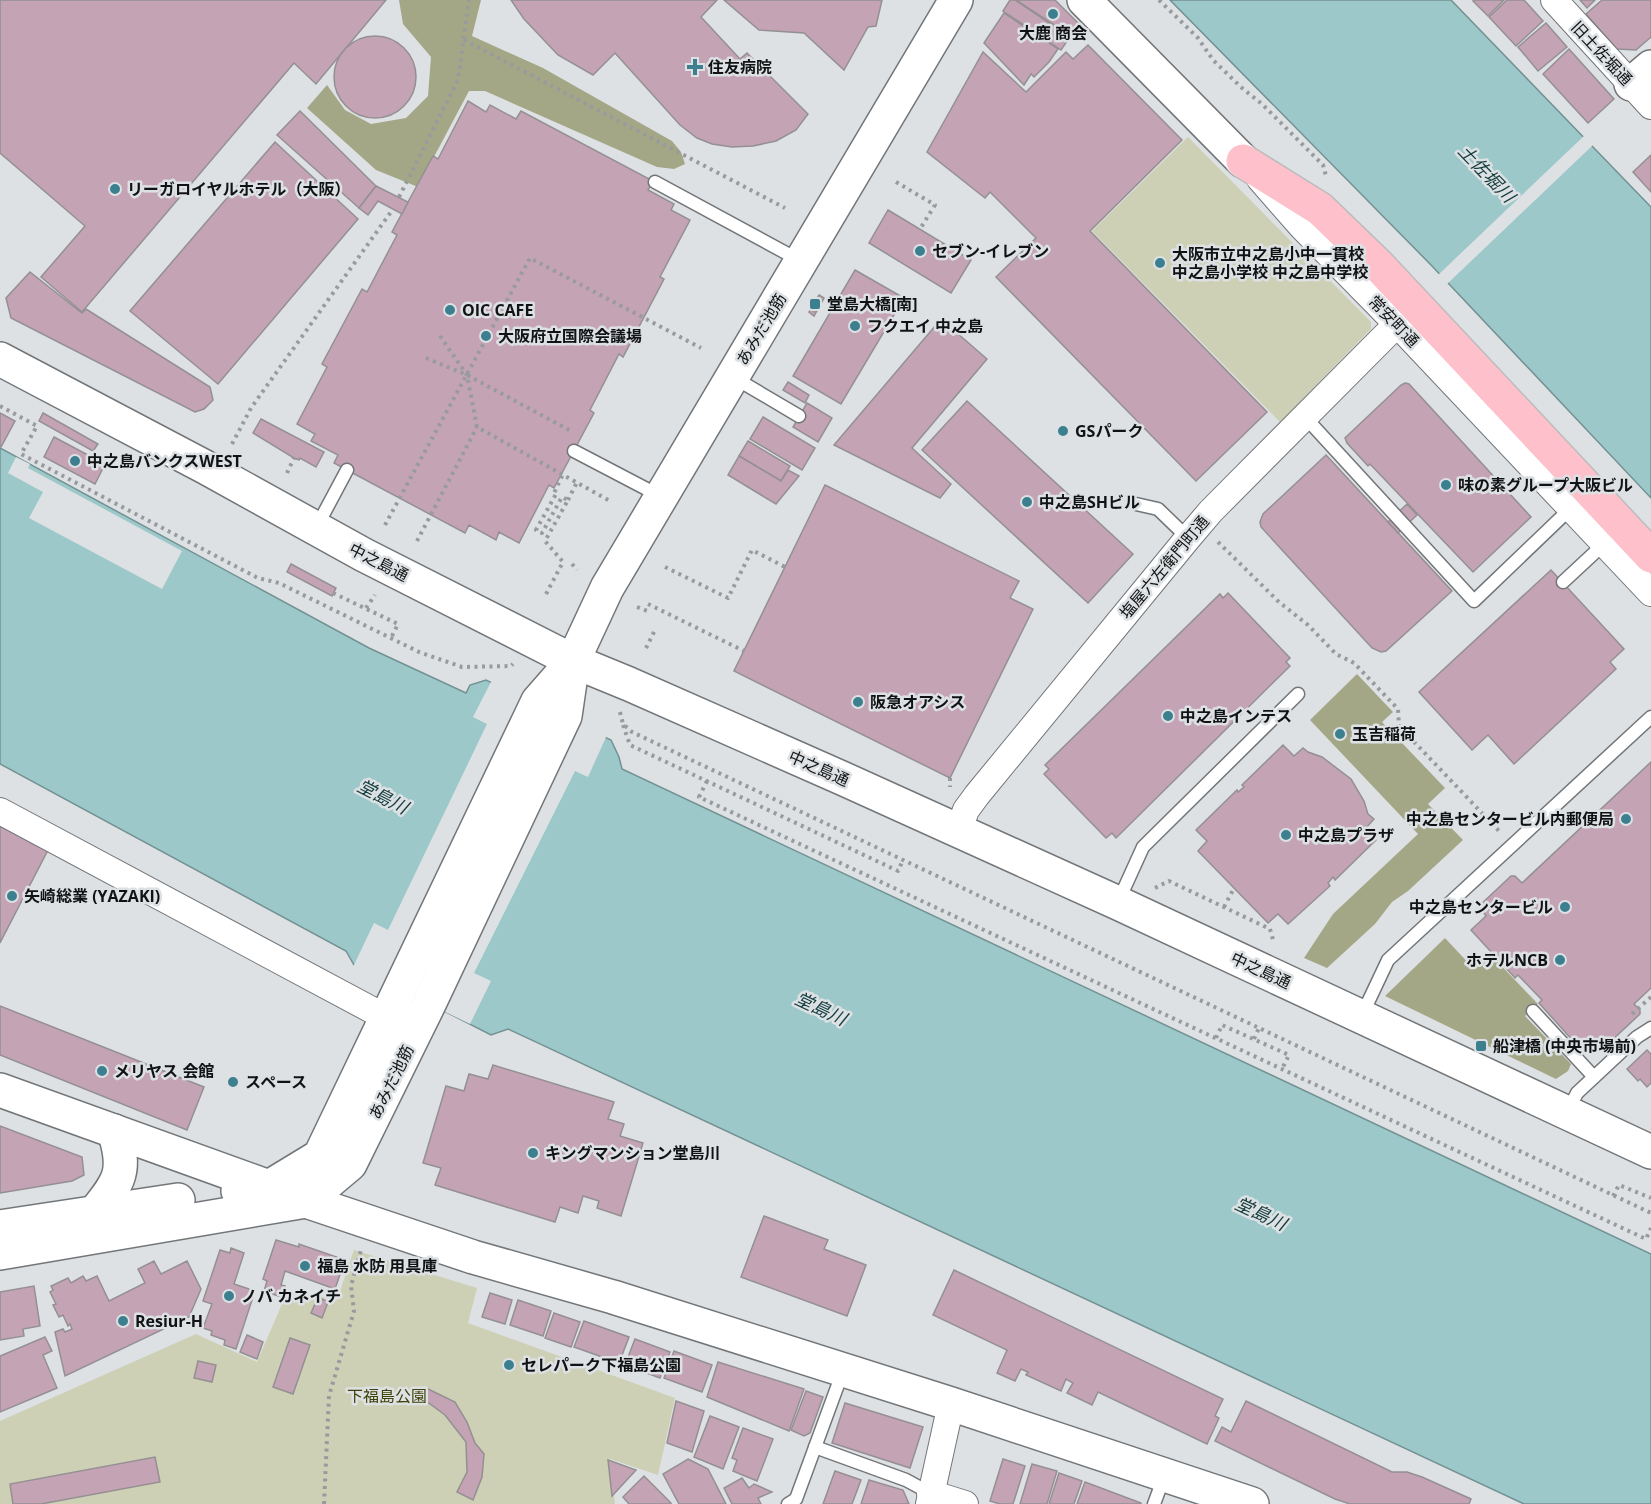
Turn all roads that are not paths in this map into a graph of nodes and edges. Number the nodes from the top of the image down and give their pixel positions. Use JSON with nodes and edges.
{"nodes":[{"id":1,"x":956,"y":0,"type":"edge"},
{"id":2,"x":1084,"y":0,"type":"edge"},
{"id":3,"x":1554,"y":0,"type":"edge"},
{"id":4,"x":1644,"y":85,"type":"edge"},
{"id":5,"x":1243,"y":161,"type":"junction"},
{"id":6,"x":655,"y":182,"type":"dead end"},
{"id":7,"x":801,"y":261,"type":"junction"},
{"id":8,"x":1397,"y":324,"type":"junction"},
{"id":9,"x":0,"y":360,"type":"edge"},
{"id":10,"x":732,"y":376,"type":"junction"},
{"id":11,"x":799,"y":416,"type":"dead end"},
{"id":12,"x":1305,"y":417,"type":"junction"},
{"id":13,"x":573,"y":451,"type":"dead end"},
{"id":14,"x":347,"y":470,"type":"dead end"},
{"id":15,"x":1576,"y":494,"type":"junction"},
{"id":16,"x":661,"y":497,"type":"junction"},
{"id":17,"x":1136,"y":504,"type":"dead end"},
{"id":18,"x":316,"y":529,"type":"junction"},
{"id":19,"x":1188,"y":538,"type":"junction"},
{"id":20,"x":1605,"y":543,"type":"junction"},
{"id":21,"x":1651,"y":556,"type":"edge"},
{"id":22,"x":1563,"y":582,"type":"dead end"},
{"id":23,"x":1651,"y":593,"type":"edge"},
{"id":24,"x":573,"y":661,"type":"junction"},
{"id":25,"x":1298,"y":694,"type":"dead end"},
{"id":26,"x":551,"y":709,"type":"junction"},
{"id":27,"x":1651,"y":717,"type":"edge"},
{"id":28,"x":0,"y":811,"type":"edge"},
{"id":29,"x":958,"y":832,"type":"junction"},
{"id":30,"x":1118,"y":903,"type":"junction"},
{"id":31,"x":392,"y":1003,"type":"junction"},
{"id":32,"x":1533,"y":1011,"type":"dead end"},
{"id":33,"x":1362,"y":1016,"type":"junction"},
{"id":34,"x":1651,"y":1028,"type":"edge"},
{"id":35,"x":1594,"y":1077,"type":"junction"},
{"id":36,"x":0,"y":1090,"type":"edge"},
{"id":37,"x":1568,"y":1113,"type":"junction"},
{"id":38,"x":114,"y":1131,"type":"junction"},
{"id":39,"x":1648,"y":1143,"type":"edge"},
{"id":40,"x":353,"y":1158,"type":"junction"},
{"id":41,"x":254,"y":1189,"type":"junction"},
{"id":42,"x":306,"y":1201,"type":"junction"},
{"id":43,"x":95,"y":1212,"type":"junction"},
{"id":44,"x":0,"y":1227,"type":"edge"},
{"id":45,"x":0,"y":1253,"type":"edge"},
{"id":46,"x":844,"y":1370,"type":"junction"},
{"id":47,"x":951,"y":1404,"type":"junction"},
{"id":48,"x":815,"y":1447,"type":"junction"},
{"id":49,"x":1160,"y":1490,"type":"edge"},
{"id":50,"x":929,"y":1499,"type":"edge"},
{"id":51,"x":788,"y":1504,"type":"edge"},
{"id":52,"x":965,"y":1504,"type":"edge"},
{"id":53,"x":1252,"y":1504,"type":"edge"}],
"edges":[{"from":1,"to":7,"type":"street","name":"あみだ池筋"},
{"from":2,"to":5,"type":"street","name":"常安町通"},
{"from":3,"to":4,"type":"street","name":"旧土佐堀通"},
{"from":5,"to":8,"type":"street","name":"常安町通"},
{"from":5,"to":15,"type":"highway"},
{"from":6,"to":7,"type":"lane"},
{"from":7,"to":10,"type":"street","name":"あみだ池筋"},
{"from":8,"to":12,"type":"street","name":"塩屋六左衛門町通"},
{"from":8,"to":15,"type":"street","name":"常安町通"},
{"from":9,"to":18,"type":"street","name":"中之島通"},
{"from":10,"to":11,"type":"lane"},
{"from":10,"to":16,"type":"street","name":"あみだ池筋"},
{"from":12,"to":15,"type":"lane"},
{"from":12,"to":19,"type":"street","name":"塩屋六左衛門町通"},
{"from":13,"to":16,"type":"lane"},
{"from":14,"to":18,"type":"lane"},
{"from":15,"to":20,"type":"street","name":"常安町通"},
{"from":15,"to":21,"type":"highway"},
{"from":16,"to":24,"type":"street","name":"あみだ池筋"},
{"from":17,"to":19,"type":"lane"},
{"from":18,"to":24,"type":"street","name":"中之島通"},
{"from":19,"to":29,"type":"street","name":"塩屋六左衛門町通"},
{"from":20,"to":22,"type":"lane"},
{"from":20,"to":23,"type":"street","name":"常安町通"},
{"from":24,"to":26,"type":"street","name":"あみだ池筋"},
{"from":24,"to":29,"type":"street","name":"中之島通"},
{"from":25,"to":30,"type":"lane"},
{"from":26,"to":31,"type":"street","name":"あみだ池筋"},
{"from":26,"to":40,"type":"street","name":"あみだ池筋"},
{"from":27,"to":33,"type":"lane"},
{"from":28,"to":31,"type":"street"},
{"from":29,"to":30,"type":"street","name":"中之島通"},
{"from":30,"to":33,"type":"street","name":"中之島通"},
{"from":31,"to":41,"type":"street","name":"あみだ池筋"},
{"from":32,"to":35,"type":"lane"},
{"from":33,"to":37,"type":"street","name":"中之島通"},
{"from":34,"to":35,"type":"lane"},
{"from":35,"to":37,"type":"lane"},
{"from":36,"to":38,"type":"street"},
{"from":37,"to":39,"type":"street","name":"中之島通"},
{"from":38,"to":41,"type":"street"},
{"from":38,"to":43,"type":"street"},
{"from":40,"to":41,"type":"street"},
{"from":40,"to":42,"type":"street","name":"あみだ池筋"},
{"from":41,"to":42,"type":"street"},
{"from":41,"to":43,"type":"street","name":"あみだ池筋"},
{"from":42,"to":45,"type":"street"},
{"from":42,"to":46,"type":"street"},
{"from":43,"to":44,"type":"street","name":"あみだ池筋"},
{"from":46,"to":47,"type":"street"},
{"from":46,"to":48,"type":"lane"},
{"from":47,"to":49,"type":"street"},
{"from":47,"to":50,"type":"street"},
{"from":48,"to":50,"type":"lane"},
{"from":48,"to":51,"type":"lane"},
{"from":49,"to":53,"type":"street"},
{"from":50,"to":52,"type":"street"}]}
